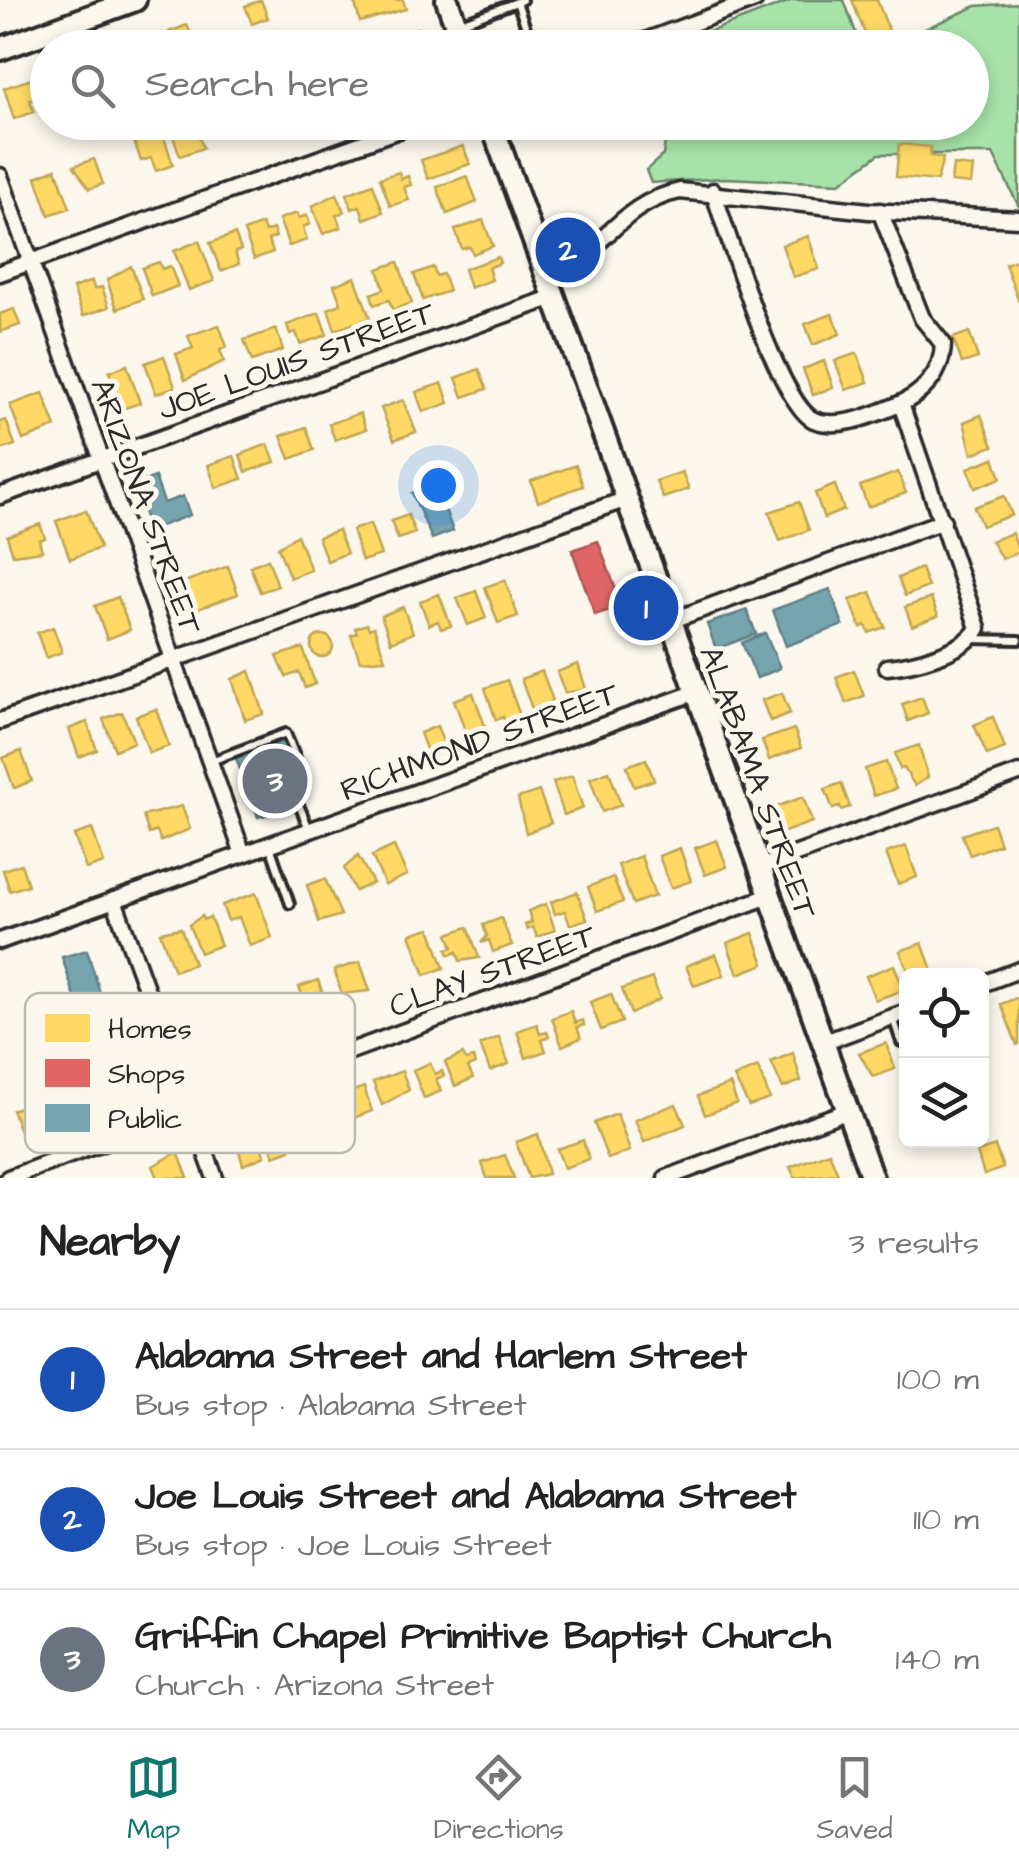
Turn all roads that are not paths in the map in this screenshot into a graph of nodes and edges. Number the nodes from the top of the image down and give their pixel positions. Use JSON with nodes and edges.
{"nodes":[{"id":1,"x":135,"y":0,"type":"edge"},
{"id":2,"x":447,"y":0,"type":"edge"},
{"id":3,"x":756,"y":0,"type":"edge"},
{"id":4,"x":520,"y":1,"type":"edge"},
{"id":5,"x":456,"y":25,"type":"junction"},
{"id":6,"x":51,"y":30,"type":"edge"},
{"id":7,"x":458,"y":30,"type":"edge"},
{"id":8,"x":529,"y":30,"type":"edge"},
{"id":9,"x":675,"y":30,"type":"edge"},
{"id":10,"x":30,"y":37,"type":"edge"},
{"id":11,"x":0,"y":48,"type":"edge"},
{"id":12,"x":371,"y":140,"type":"edge"},
{"id":13,"x":498,"y":140,"type":"edge"},
{"id":14,"x":0,"y":176,"type":"edge"},
{"id":15,"x":712,"y":191,"type":"junction"},
{"id":16,"x":880,"y":212,"type":"junction"},
{"id":17,"x":1019,"y":219,"type":"edge"},
{"id":18,"x":30,"y":262,"type":"junction"},
{"id":19,"x":0,"y":273,"type":"edge"},
{"id":20,"x":550,"y":287,"type":"junction"},
{"id":21,"x":900,"y":404,"type":"junction"},
{"id":22,"x":101,"y":460,"type":"junction"},
{"id":23,"x":0,"y":496,"type":"edge"},
{"id":24,"x":627,"y":499,"type":"junction"},
{"id":25,"x":943,"y":520,"type":"junction"},
{"id":26,"x":670,"y":620,"type":"junction"},
{"id":27,"x":972,"y":637,"type":"junction"},
{"id":28,"x":1019,"y":640,"type":"edge"},
{"id":29,"x":172,"y":660,"type":"junction"},
{"id":30,"x":886,"y":667,"type":"dead end"},
{"id":31,"x":694,"y":694,"type":"junction"},
{"id":32,"x":0,"y":721,"type":"edge"},
{"id":33,"x":209,"y":762,"type":"junction"},
{"id":34,"x":1019,"y":773,"type":"edge"},
{"id":35,"x":310,"y":830,"type":"junction"},
{"id":36,"x":269,"y":844,"type":"junction"},
{"id":37,"x":243,"y":854,"type":"junction"},
{"id":38,"x":758,"y":868,"type":"junction"},
{"id":39,"x":769,"y":896,"type":"junction"},
{"id":40,"x":114,"y":900,"type":"junction"},
{"id":41,"x":290,"y":904,"type":"dead end"},
{"id":42,"x":0,"y":941,"type":"edge"},
{"id":43,"x":1019,"y":970,"type":"edge"},
{"id":44,"x":989,"y":981,"type":"edge"},
{"id":45,"x":148,"y":993,"type":"edge"},
{"id":46,"x":899,"y":1014,"type":"edge"},
{"id":47,"x":822,"y":1043,"type":"junction"},
{"id":48,"x":355,"y":1049,"type":"edge"},
{"id":49,"x":847,"y":1111,"type":"junction"},
{"id":50,"x":75,"y":1153,"type":"edge"},
{"id":51,"x":206,"y":1153,"type":"edge"},
{"id":52,"x":8,"y":1178,"type":"edge"},
{"id":53,"x":215,"y":1178,"type":"edge"},
{"id":54,"x":666,"y":1178,"type":"edge"},
{"id":55,"x":872,"y":1178,"type":"edge"}],
"edges":[{"from":1,"to":6,"type":"street"},
{"from":2,"to":5,"type":"street"},
{"from":3,"to":9,"type":"street"},
{"from":4,"to":5,"type":"lane"},
{"from":4,"to":8,"type":"lane"},
{"from":5,"to":7,"type":"street"},
{"from":10,"to":11,"type":"street"},
{"from":12,"to":18,"type":"street"},
{"from":13,"to":20,"type":"street","name":"ALABAMA STREET"},
{"from":14,"to":18,"type":"street","name":"ARIZONA STREET"},
{"from":15,"to":16,"type":"street","name":"JOE LOUIS STREET"},
{"from":15,"to":20,"type":"street","name":"JOE LOUIS STREET"},
{"from":15,"to":21,"type":"street"},
{"from":16,"to":17,"type":"street","name":"JOE LOUIS STREET"},
{"from":16,"to":21,"type":"street"},
{"from":18,"to":19,"type":"street"},
{"from":18,"to":22,"type":"street","name":"ARIZONA STREET"},
{"from":20,"to":22,"type":"street","name":"JOE LOUIS STREET"},
{"from":20,"to":24,"type":"street","name":"ALABAMA STREET"},
{"from":21,"to":25,"type":"street"},
{"from":22,"to":23,"type":"street","name":"JOE LOUIS STREET"},
{"from":22,"to":29,"type":"street","name":"ARIZONA STREET"},
{"from":24,"to":26,"type":"street","name":"ALABAMA STREET"},
{"from":24,"to":29,"type":"street"},
{"from":25,"to":26,"type":"street"},
{"from":25,"to":27,"type":"street"},
{"from":26,"to":31,"type":"street","name":"ALABAMA STREET"},
{"from":27,"to":28,"type":"lane"},
{"from":27,"to":30,"type":"street"},
{"from":29,"to":32,"type":"street"},
{"from":29,"to":33,"type":"street","name":"ARIZONA STREET"},
{"from":31,"to":35,"type":"street","name":"RICHMOND STREET"},
{"from":31,"to":38,"type":"street","name":"ALABAMA STREET"},
{"from":33,"to":35,"type":"lane"},
{"from":33,"to":37,"type":"street","name":"ARIZONA STREET"},
{"from":34,"to":38,"type":"street"},
{"from":35,"to":36,"type":"street","name":"RICHMOND STREET"},
{"from":36,"to":37,"type":"street","name":"RICHMOND STREET"},
{"from":36,"to":41,"type":"lane"},
{"from":37,"to":40,"type":"street","name":"RICHMOND STREET"},
{"from":38,"to":39,"type":"street","name":"ALABAMA STREET"},
{"from":39,"to":47,"type":"street","name":"ALABAMA STREET"},
{"from":39,"to":48,"type":"street","name":"CLAY STREET"},
{"from":40,"to":42,"type":"street","name":"RICHMOND STREET"},
{"from":40,"to":45,"type":"street"},
{"from":43,"to":44,"type":"street"},
{"from":46,"to":47,"type":"street"},
{"from":47,"to":49,"type":"street","name":"ALABAMA STREET"},
{"from":49,"to":54,"type":"street"},
{"from":49,"to":55,"type":"street","name":"ALABAMA STREET"},
{"from":50,"to":52,"type":"street","name":"CLAY STREET"},
{"from":51,"to":53,"type":"street"}]}
